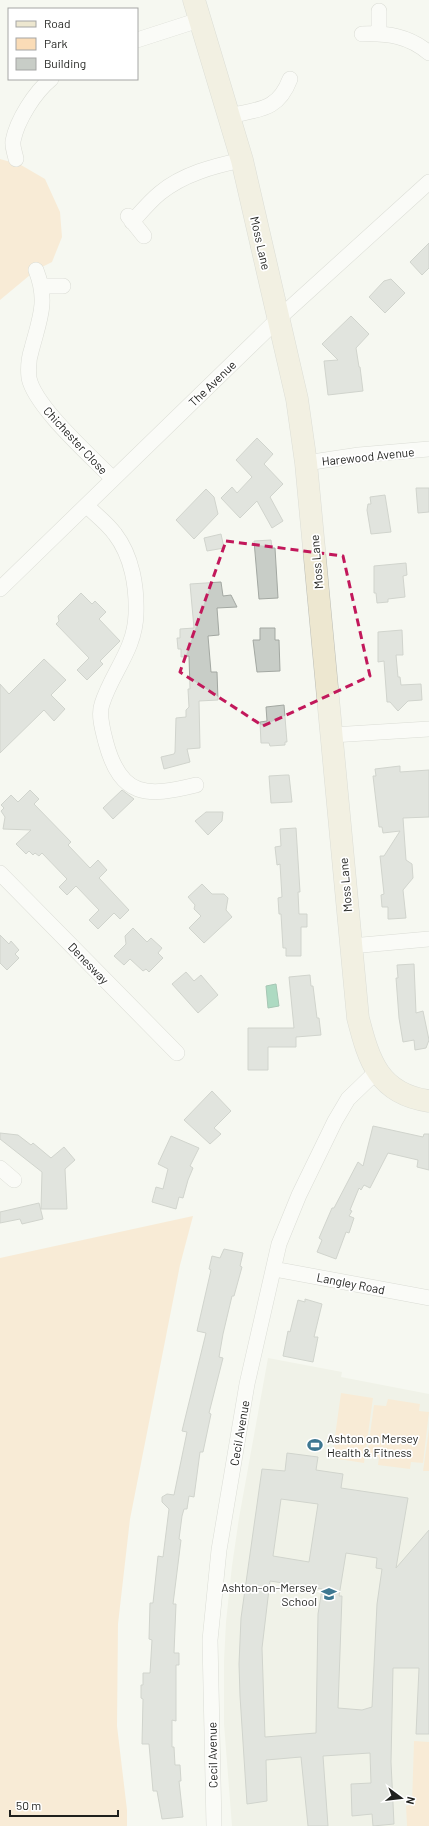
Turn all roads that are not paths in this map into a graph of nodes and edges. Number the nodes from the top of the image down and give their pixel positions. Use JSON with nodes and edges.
{"nodes":[{"id":1,"x":197,"y":10,"type":"edge"},
{"id":2,"x":379,"y":11,"type":"dead end"},
{"id":3,"x":379,"y":33,"type":"junction"},
{"id":4,"x":362,"y":34,"type":"dead end"},
{"id":5,"x":138,"y":40,"type":"edge"},
{"id":6,"x":429,"y":53,"type":"edge"},
{"id":7,"x":290,"y":79,"type":"dead end"},
{"id":8,"x":50,"y":80,"type":"edge"},
{"id":9,"x":229,"y":116,"type":"junction"},
{"id":10,"x":7,"y":140,"type":"edge"},
{"id":11,"x":16,"y":159,"type":"dead end"},
{"id":12,"x":242,"y":160,"type":"junction"},
{"id":13,"x":429,"y":182,"type":"edge"},
{"id":14,"x":144,"y":236,"type":"dead end"},
{"id":15,"x":36,"y":270,"type":"dead end"},
{"id":16,"x":42,"y":286,"type":"junction"},
{"id":17,"x":63,"y":286,"type":"dead end"},
{"id":18,"x":279,"y":318,"type":"junction"},
{"id":19,"x":429,"y":449,"type":"edge"},
{"id":20,"x":306,"y":463,"type":"junction"},
{"id":21,"x":113,"y":479,"type":"junction"},
{"id":22,"x":87,"y":506,"type":"junction"},
{"id":23,"x":0,"y":589,"type":"edge"},
{"id":24,"x":429,"y":729,"type":"edge"},
{"id":25,"x":332,"y":735,"type":"junction"},
{"id":26,"x":196,"y":785,"type":"dead end"},
{"id":27,"x":0,"y":873,"type":"edge"},
{"id":28,"x":429,"y":939,"type":"edge"},
{"id":29,"x":351,"y":946,"type":"junction"},
{"id":30,"x":177,"y":1053,"type":"dead end"},
{"id":31,"x":377,"y":1071,"type":"junction"},
{"id":32,"x":429,"y":1101,"type":"edge"},
{"id":33,"x":0,"y":1168,"type":"edge"},
{"id":34,"x":14,"y":1180,"type":"dead end"},
{"id":35,"x":274,"y":1269,"type":"junction"},
{"id":36,"x":429,"y":1298,"type":"edge"},
{"id":37,"x":214,"y":1826,"type":"edge"}],
"edges":[{"from":1,"to":5,"type":"street"},
{"from":1,"to":9,"type":"street","name":"Moss Lane"},
{"from":2,"to":3,"type":"street"},
{"from":3,"to":4,"type":"street"},
{"from":3,"to":6,"type":"street"},
{"from":7,"to":9,"type":"street"},
{"from":8,"to":10,"type":"street"},
{"from":9,"to":12,"type":"street","name":"Moss Lane"},
{"from":10,"to":11,"type":"street"},
{"from":12,"to":14,"type":"street"},
{"from":12,"to":18,"type":"street","name":"Moss Lane"},
{"from":13,"to":18,"type":"street","name":"The Avenue"},
{"from":15,"to":16,"type":"street","name":"Chichester Close"},
{"from":16,"to":17,"type":"street"},
{"from":16,"to":21,"type":"street","name":"Chichester Close"},
{"from":18,"to":20,"type":"street","name":"Moss Lane"},
{"from":18,"to":21,"type":"street","name":"The Avenue"},
{"from":19,"to":20,"type":"street","name":"Harewood Avenue"},
{"from":20,"to":25,"type":"street","name":"Moss Lane"},
{"from":21,"to":22,"type":"street","name":"The Avenue"},
{"from":22,"to":23,"type":"street","name":"The Avenue"},
{"from":22,"to":26,"type":"street"},
{"from":24,"to":25,"type":"street"},
{"from":25,"to":29,"type":"street","name":"Moss Lane"},
{"from":27,"to":30,"type":"street","name":"Denesway"},
{"from":28,"to":29,"type":"street"},
{"from":29,"to":31,"type":"street","name":"Moss Lane"},
{"from":31,"to":32,"type":"street","name":"Moss Lane"},
{"from":31,"to":35,"type":"street","name":"Cecil Avenue"},
{"from":33,"to":34,"type":"street"},
{"from":35,"to":36,"type":"street","name":"Langley Road"},
{"from":35,"to":37,"type":"street","name":"Cecil Avenue"}]}
